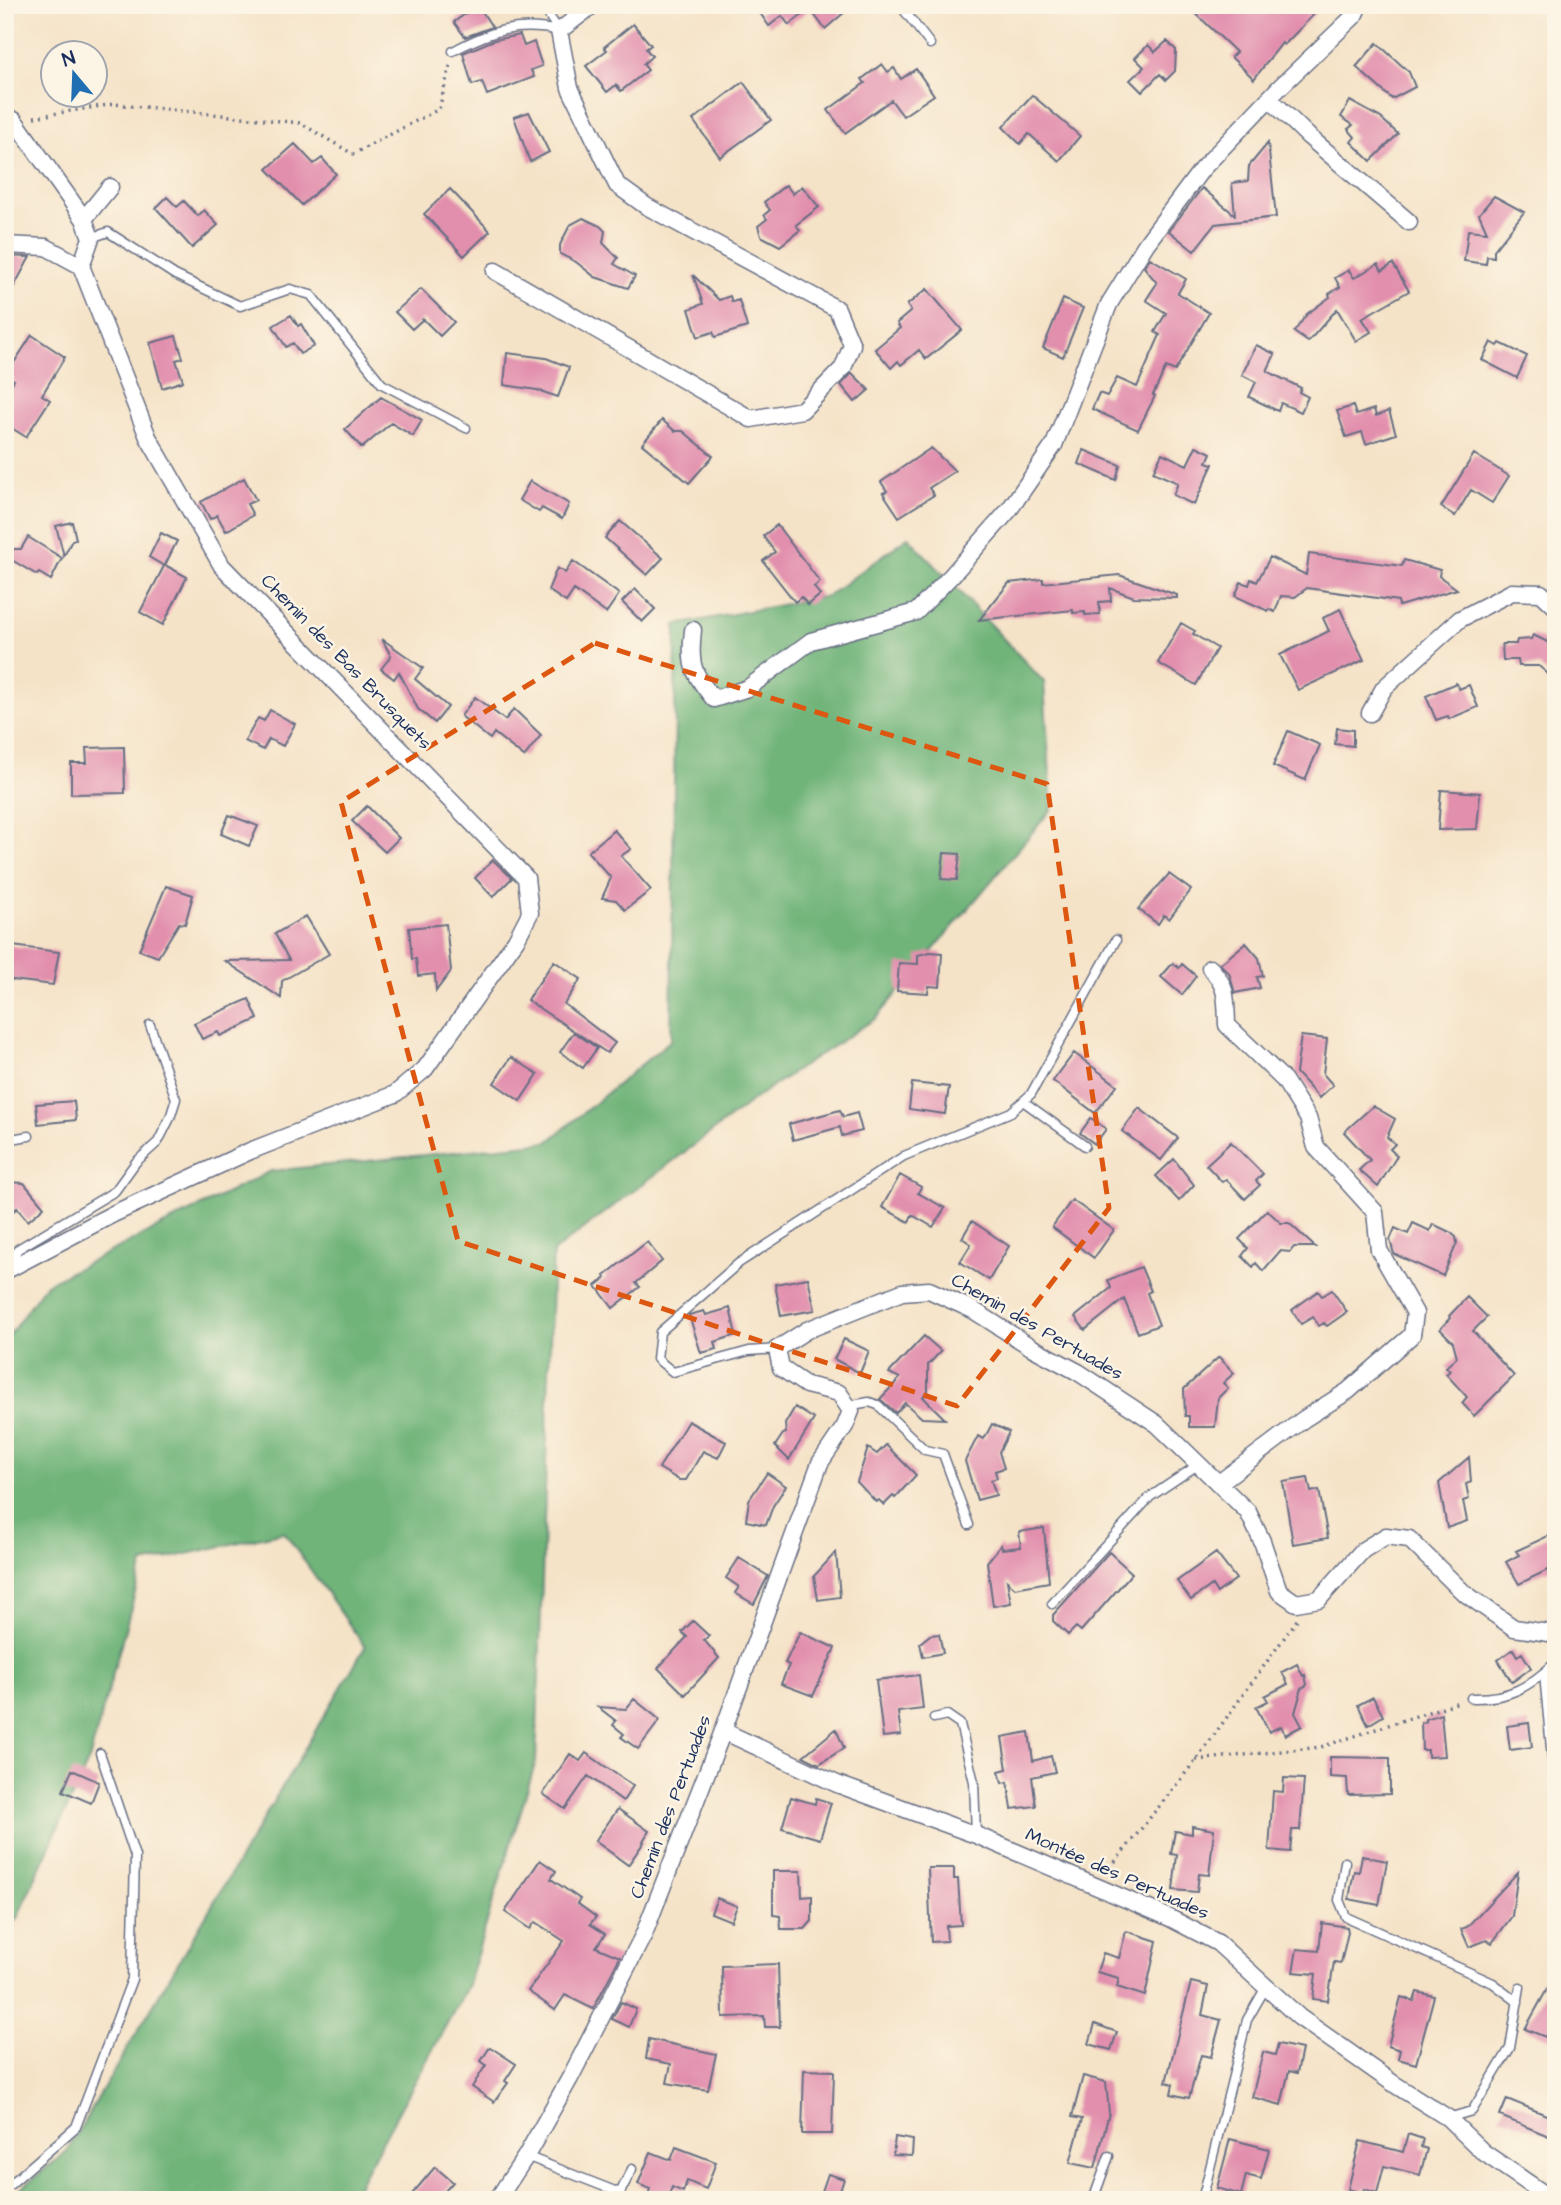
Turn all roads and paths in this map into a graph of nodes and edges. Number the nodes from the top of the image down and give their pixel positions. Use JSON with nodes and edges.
{"nodes":[{"id":1,"x":542,"y":5,"type":"edge"},
{"id":2,"x":593,"y":5,"type":"edge"},
{"id":3,"x":900,"y":5,"type":"edge"},
{"id":4,"x":1359,"y":5,"type":"edge"},
{"id":5,"x":559,"y":31,"type":"junction"},
{"id":6,"x":930,"y":44,"type":"dead end"},
{"id":7,"x":453,"y":51,"type":"joint"},
{"id":8,"x":1270,"y":99,"type":"junction"},
{"id":9,"x":10,"y":118,"type":"edge"},
{"id":10,"x":110,"y":187,"type":"dead end"},
{"id":11,"x":84,"y":219,"type":"junction"},
{"id":12,"x":1409,"y":222,"type":"dead end"},
{"id":13,"x":91,"y":238,"type":"junction"},
{"id":14,"x":5,"y":245,"type":"edge"},
{"id":15,"x":81,"y":266,"type":"junction"},
{"id":16,"x":495,"y":271,"type":"dead end"},
{"id":17,"x":466,"y":428,"type":"dead end"},
{"id":18,"x":1556,"y":607,"type":"edge"},
{"id":19,"x":693,"y":630,"type":"dead end"},
{"id":20,"x":1370,"y":713,"type":"dead end"},
{"id":21,"x":1116,"y":940,"type":"dead end"},
{"id":22,"x":1210,"y":968,"type":"dead end"},
{"id":23,"x":149,"y":1026,"type":"dead end"},
{"id":24,"x":1023,"y":1101,"type":"junction"},
{"id":25,"x":29,"y":1136,"type":"dead end"},
{"id":26,"x":5,"y":1140,"type":"edge"},
{"id":27,"x":1085,"y":1146,"type":"dead end"},
{"id":28,"x":5,"y":1271,"type":"edge"},
{"id":29,"x":777,"y":1349,"type":"junction"},
{"id":30,"x":848,"y":1406,"type":"junction"},
{"id":31,"x":1199,"y":1464,"type":"junction"},
{"id":32,"x":1219,"y":1483,"type":"junction"},
{"id":33,"x":969,"y":1525,"type":"dead end"},
{"id":34,"x":1310,"y":1600,"type":"junction"},
{"id":35,"x":1052,"y":1604,"type":"dead end"},
{"id":36,"x":1556,"y":1634,"type":"edge"},
{"id":37,"x":1556,"y":1662,"type":"edge"},
{"id":38,"x":1544,"y":1674,"type":"junction"},
{"id":39,"x":1471,"y":1698,"type":"joint"},
{"id":40,"x":934,"y":1718,"type":"dead end"},
{"id":41,"x":723,"y":1731,"type":"junction"},
{"id":42,"x":100,"y":1753,"type":"dead end"},
{"id":43,"x":1196,"y":1760,"type":"junction"},
{"id":44,"x":1556,"y":1801,"type":"edge"},
{"id":45,"x":976,"y":1835,"type":"junction"},
{"id":46,"x":1345,"y":1862,"type":"dead end"},
{"id":47,"x":1099,"y":1887,"type":"junction"},
{"id":48,"x":1266,"y":1987,"type":"junction"},
{"id":49,"x":1520,"y":1987,"type":"dead end"},
{"id":50,"x":1518,"y":2002,"type":"junction"},
{"id":51,"x":1448,"y":2118,"type":"junction"},
{"id":52,"x":526,"y":2156,"type":"junction"},
{"id":53,"x":1109,"y":2156,"type":"dead end"},
{"id":54,"x":632,"y":2169,"type":"dead end"},
{"id":55,"x":5,"y":2189,"type":"edge"},
{"id":56,"x":1548,"y":2198,"type":"edge"},
{"id":57,"x":497,"y":2200,"type":"edge"},
{"id":58,"x":1093,"y":2200,"type":"edge"},
{"id":59,"x":1202,"y":2200,"type":"edge"}],
"edges":[{"from":1,"to":5,"type":"lane"},
{"from":2,"to":5,"type":"street"},
{"from":3,"to":6,"type":"lane"},
{"from":4,"to":8,"type":"street"},
{"from":5,"to":7,"type":"lane"},
{"from":5,"to":16,"type":"street"},
{"from":7,"to":9,"type":"path"},
{"from":8,"to":12,"type":"street"},
{"from":8,"to":19,"type":"street"},
{"from":9,"to":11,"type":"street"},
{"from":10,"to":11,"type":"street"},
{"from":11,"to":13,"type":"street"},
{"from":13,"to":15,"type":"street"},
{"from":13,"to":17,"type":"lane"},
{"from":14,"to":15,"type":"street"},
{"from":15,"to":28,"type":"street","name":"Chemin des Bas Brusquets"},
{"from":18,"to":20,"type":"street"},
{"from":21,"to":24,"type":"lane"},
{"from":22,"to":32,"type":"street"},
{"from":23,"to":28,"type":"lane"},
{"from":24,"to":27,"type":"lane"},
{"from":24,"to":29,"type":"lane"},
{"from":25,"to":26,"type":"lane"},
{"from":29,"to":30,"type":"street"},
{"from":29,"to":31,"type":"street","name":"Chemin des Pertuades"},
{"from":30,"to":33,"type":"lane"},
{"from":30,"to":41,"type":"street","name":"Chemin des Pertuades"},
{"from":31,"to":32,"type":"street","name":"Chemin des Pertuades"},
{"from":31,"to":35,"type":"lane"},
{"from":32,"to":34,"type":"street","name":"Chemin des Pertuades"},
{"from":34,"to":36,"type":"street"},
{"from":34,"to":43,"type":"path"},
{"from":37,"to":38,"type":"lane"},
{"from":38,"to":39,"type":"lane"},
{"from":38,"to":44,"type":"lane"},
{"from":39,"to":43,"type":"path"},
{"from":40,"to":45,"type":"lane"},
{"from":41,"to":45,"type":"street","name":"Montée des Pertuades"},
{"from":41,"to":52,"type":"street","name":"Chemin des Pertuades"},
{"from":42,"to":55,"type":"lane"},
{"from":43,"to":47,"type":"path"},
{"from":45,"to":47,"type":"street","name":"Montée des Pertuades"},
{"from":46,"to":50,"type":"lane"},
{"from":47,"to":48,"type":"street","name":"Montée des Pertuades"},
{"from":48,"to":51,"type":"street","name":"Montée des Pertuades"},
{"from":48,"to":59,"type":"lane"},
{"from":49,"to":50,"type":"lane"},
{"from":50,"to":51,"type":"lane"},
{"from":51,"to":56,"type":"street","name":"Montée des Pertuades"},
{"from":52,"to":54,"type":"lane"},
{"from":52,"to":57,"type":"street","name":"Chemin des Pertuades"},
{"from":53,"to":58,"type":"lane"}]}
